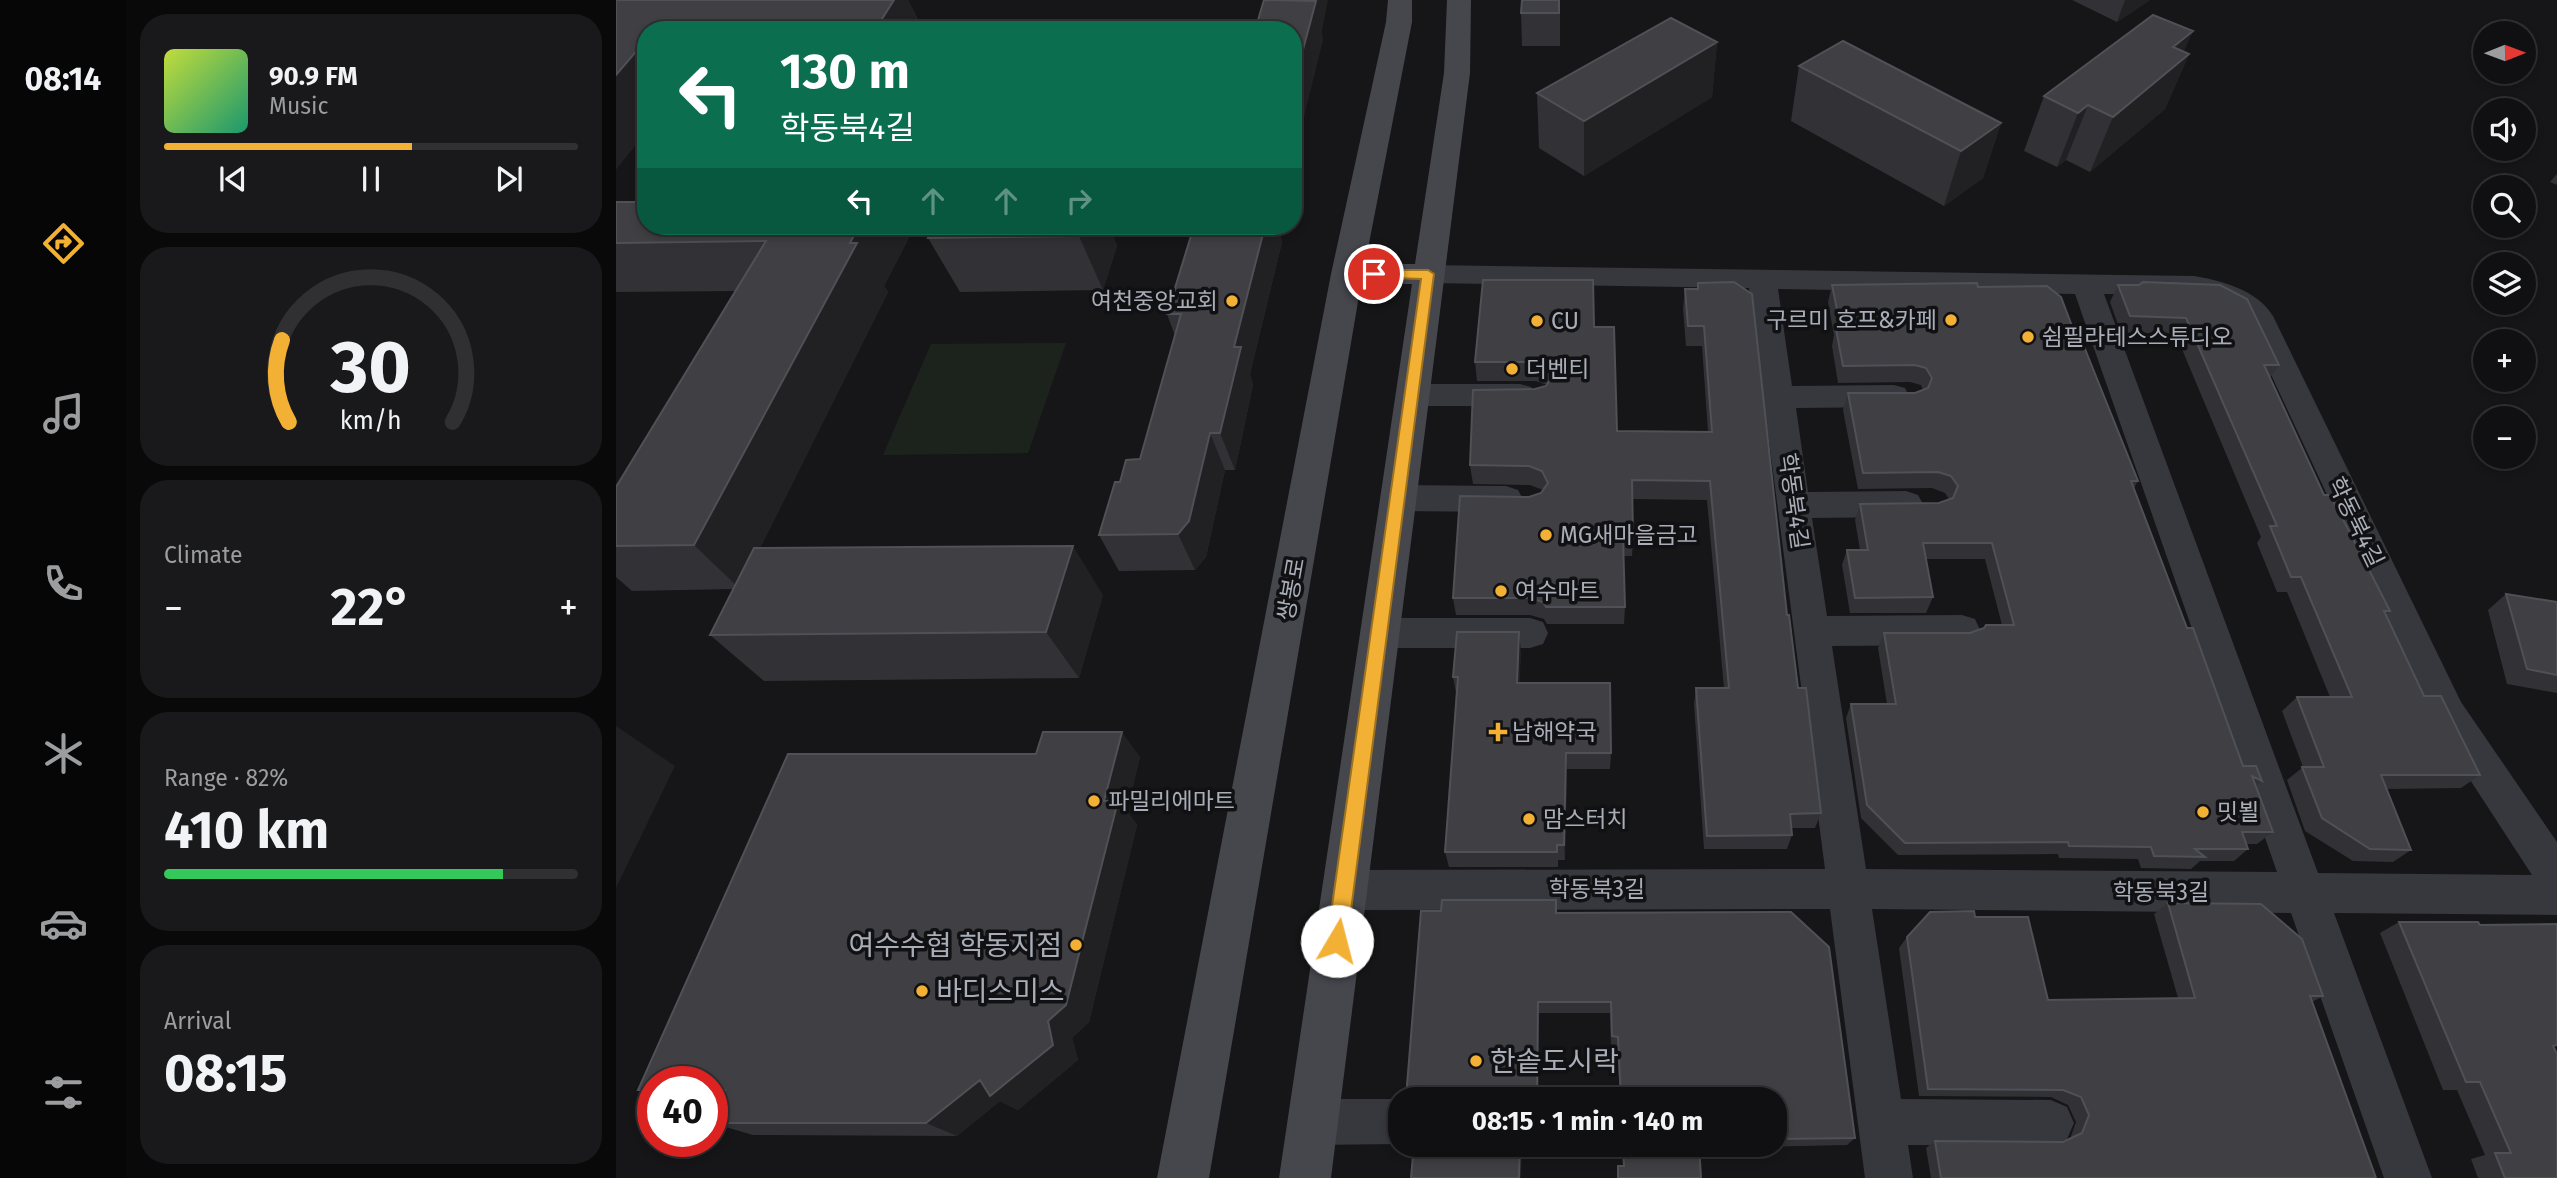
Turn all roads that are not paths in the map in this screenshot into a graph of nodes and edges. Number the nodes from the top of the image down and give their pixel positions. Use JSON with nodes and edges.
{"nodes":[{"id":1,"x":1400,"y":0,"type":"edge"},
{"id":2,"x":1459,"y":0,"type":"edge"},
{"id":3,"x":1470,"y":0,"type":"edge"},
{"id":4,"x":1457,"y":73,"type":"junction"},
{"id":5,"x":1347,"y":274,"type":"junction"},
{"id":6,"x":1428,"y":274,"type":"junction"},
{"id":7,"x":1762,"y":280,"type":"junction"},
{"id":8,"x":2086,"y":285,"type":"junction"},
{"id":9,"x":1412,"y":395,"type":"junction"},
{"id":10,"x":1535,"y":395,"type":"edge"},
{"id":11,"x":1909,"y":396,"type":"edge"},
{"id":12,"x":1779,"y":397,"type":"junction"},
{"id":13,"x":1397,"y":498,"type":"junction"},
{"id":14,"x":1529,"y":500,"type":"edge"},
{"id":15,"x":1932,"y":504,"type":"edge"},
{"id":16,"x":1794,"y":505,"type":"junction"},
{"id":17,"x":1962,"y":630,"type":"edge"},
{"id":18,"x":1813,"y":631,"type":"junction"},
{"id":19,"x":1379,"y":633,"type":"junction"},
{"id":20,"x":1530,"y":634,"type":"dead end"},
{"id":21,"x":2557,"y":877,"type":"edge"},
{"id":22,"x":1850,"y":889,"type":"junction"},
{"id":23,"x":1344,"y":890,"type":"junction"},
{"id":24,"x":2304,"y":893,"type":"junction"},
{"id":25,"x":2557,"y":895,"type":"edge"},
{"id":26,"x":1312,"y":1122,"type":"junction"},
{"id":27,"x":1388,"y":1122,"type":"edge"},
{"id":28,"x":1882,"y":1122,"type":"junction"},
{"id":29,"x":2051,"y":1123,"type":"dead end"},
{"id":30,"x":1183,"y":1178,"type":"edge"},
{"id":31,"x":1305,"y":1178,"type":"edge"},
{"id":32,"x":1889,"y":1178,"type":"edge"},
{"id":33,"x":2408,"y":1178,"type":"edge"}],
"edges":[{"from":1,"to":5,"type":"street","name":"쌍봉로"},
{"from":2,"to":4,"type":"street"},
{"from":3,"to":4,"type":"street"},
{"from":4,"to":6,"type":"street"},
{"from":5,"to":6,"type":"street","name":"학동북4길"},
{"from":5,"to":30,"type":"street","name":"쌍봉로"},
{"from":6,"to":7,"type":"street","name":"학동북4길"},
{"from":6,"to":9,"type":"street"},
{"from":7,"to":8,"type":"street","name":"학동북4길"},
{"from":7,"to":12,"type":"street","name":"학동북4길"},
{"from":8,"to":21,"type":"street","name":"학동북4길"},
{"from":8,"to":24,"type":"street"},
{"from":9,"to":10,"type":"street"},
{"from":9,"to":13,"type":"street"},
{"from":11,"to":12,"type":"street"},
{"from":12,"to":16,"type":"street","name":"학동북4길"},
{"from":13,"to":14,"type":"street"},
{"from":13,"to":19,"type":"street"},
{"from":15,"to":16,"type":"street"},
{"from":16,"to":18,"type":"street","name":"학동북4길"},
{"from":17,"to":18,"type":"street"},
{"from":18,"to":22,"type":"street","name":"학동북4길"},
{"from":19,"to":20,"type":"street"},
{"from":19,"to":23,"type":"street"},
{"from":22,"to":23,"type":"street","name":"학동북3길"},
{"from":22,"to":24,"type":"street","name":"학동북3길"},
{"from":22,"to":28,"type":"street"},
{"from":23,"to":26,"type":"street"},
{"from":24,"to":25,"type":"street","name":"학동북3길"},
{"from":24,"to":33,"type":"street"},
{"from":26,"to":27,"type":"street"},
{"from":26,"to":31,"type":"street"},
{"from":28,"to":29,"type":"street"},
{"from":28,"to":32,"type":"street"}]}
